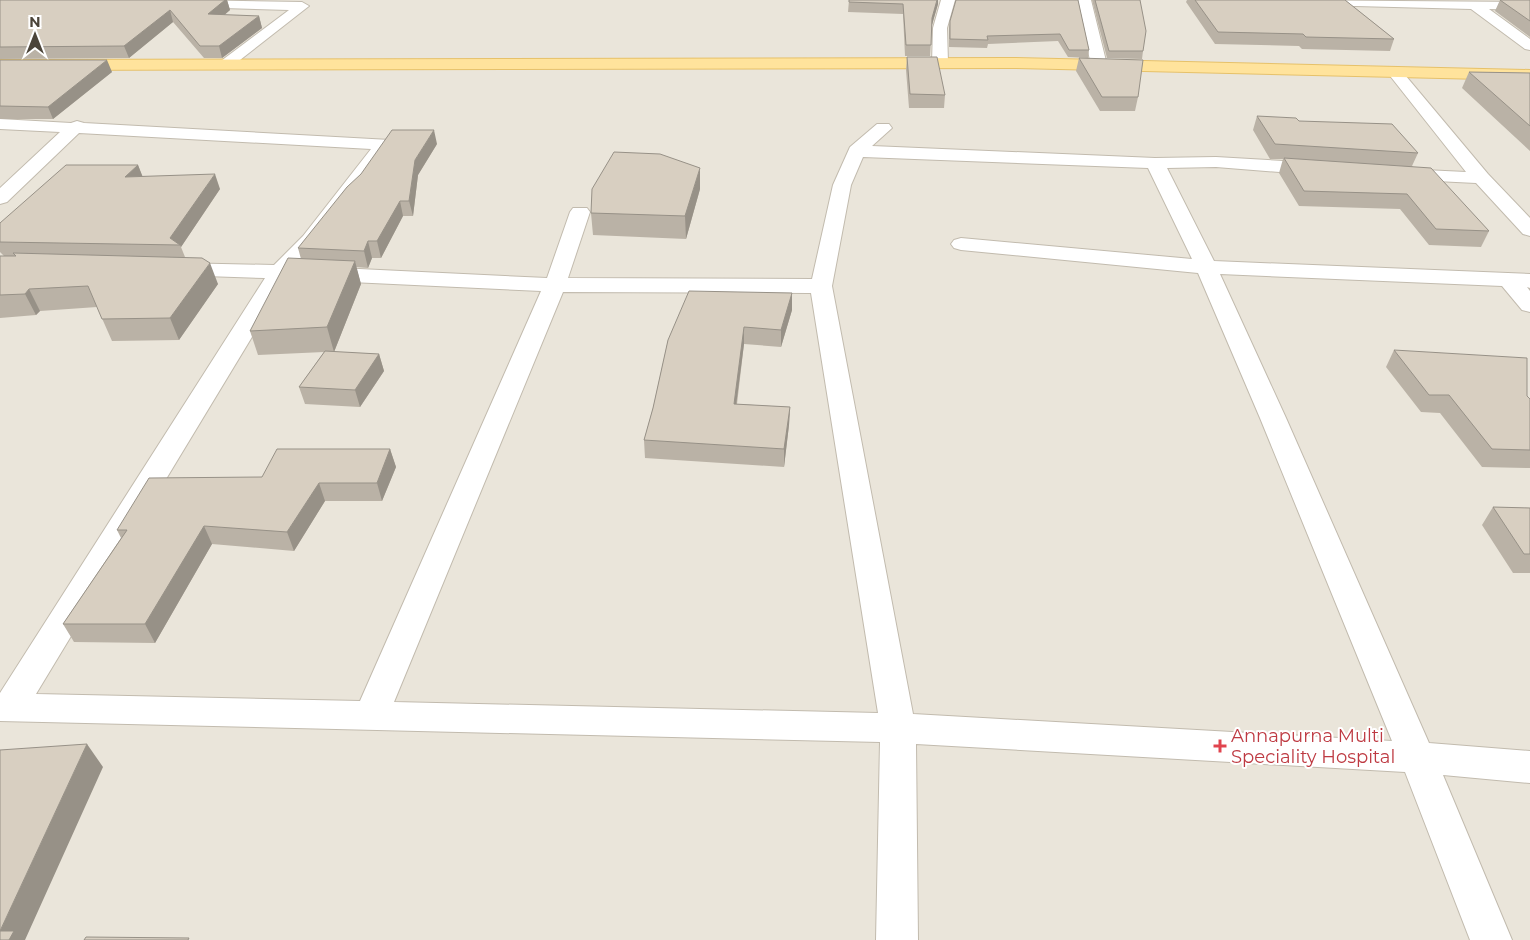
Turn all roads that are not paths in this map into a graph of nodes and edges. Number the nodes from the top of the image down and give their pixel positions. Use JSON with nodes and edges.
{"nodes":[{"id":1,"x":948,"y":0,"type":"edge"},
{"id":2,"x":1084,"y":0,"type":"edge"},
{"id":3,"x":1278,"y":0,"type":"edge"},
{"id":4,"x":176,"y":2,"type":"edge"},
{"id":5,"x":1472,"y":3,"type":"edge"},
{"id":6,"x":1530,"y":6,"type":"edge"},
{"id":7,"x":1530,"y":46,"type":"edge"},
{"id":8,"x":940,"y":63,"type":"junction"},
{"id":9,"x":226,"y":64,"type":"junction"},
{"id":10,"x":0,"y":65,"type":"edge"},
{"id":11,"x":1099,"y":65,"type":"junction"},
{"id":12,"x":1396,"y":72,"type":"junction"},
{"id":13,"x":1530,"y":75,"type":"edge"},
{"id":14,"x":0,"y":124,"type":"edge"},
{"id":15,"x":77,"y":126,"type":"junction"},
{"id":16,"x":883,"y":128,"type":"dead end"},
{"id":17,"x":856,"y":151,"type":"junction"},
{"id":18,"x":1155,"y":163,"type":"junction"},
{"id":19,"x":1334,"y":170,"type":"edge"},
{"id":20,"x":1383,"y":174,"type":"edge"},
{"id":21,"x":1481,"y":178,"type":"junction"},
{"id":22,"x":0,"y":198,"type":"edge"},
{"id":23,"x":580,"y":212,"type":"dead end"},
{"id":24,"x":1530,"y":230,"type":"edge"},
{"id":25,"x":961,"y":244,"type":"dead end"},
{"id":26,"x":1205,"y":267,"type":"junction"},
{"id":27,"x":160,"y":269,"type":"edge"},
{"id":28,"x":280,"y":272,"type":"junction"},
{"id":29,"x":1519,"y":281,"type":"edge"},
{"id":30,"x":555,"y":286,"type":"junction"},
{"id":31,"x":821,"y":286,"type":"junction"},
{"id":32,"x":1530,"y":305,"type":"edge"},
{"id":33,"x":5,"y":707,"type":"edge"},
{"id":34,"x":371,"y":716,"type":"junction"},
{"id":35,"x":898,"y":728,"type":"junction"},
{"id":36,"x":1419,"y":758,"type":"junction"},
{"id":37,"x":1530,"y":767,"type":"edge"},
{"id":38,"x":896,"y":940,"type":"edge"},
{"id":39,"x":1491,"y":940,"type":"edge"}],
"edges":[{"from":1,"to":8,"type":"street"},
{"from":2,"to":11,"type":"street"},
{"from":3,"to":5,"type":"street"},
{"from":4,"to":9,"type":"street"},
{"from":5,"to":6,"type":"street"},
{"from":5,"to":7,"type":"street"},
{"from":8,"to":9,"type":"main road"},
{"from":8,"to":11,"type":"main road"},
{"from":9,"to":10,"type":"main road"},
{"from":11,"to":12,"type":"main road"},
{"from":12,"to":13,"type":"main road"},
{"from":12,"to":21,"type":"street"},
{"from":14,"to":15,"type":"street"},
{"from":15,"to":22,"type":"street"},
{"from":15,"to":28,"type":"street"},
{"from":16,"to":17,"type":"street"},
{"from":17,"to":18,"type":"street"},
{"from":17,"to":31,"type":"street"},
{"from":18,"to":19,"type":"street"},
{"from":18,"to":26,"type":"street"},
{"from":20,"to":21,"type":"street"},
{"from":21,"to":24,"type":"street"},
{"from":23,"to":30,"type":"street"},
{"from":25,"to":26,"type":"street"},
{"from":26,"to":29,"type":"street"},
{"from":26,"to":36,"type":"street"},
{"from":27,"to":28,"type":"street"},
{"from":28,"to":30,"type":"street"},
{"from":28,"to":33,"type":"street"},
{"from":29,"to":32,"type":"street"},
{"from":30,"to":31,"type":"street"},
{"from":30,"to":34,"type":"street"},
{"from":31,"to":35,"type":"street"},
{"from":33,"to":34,"type":"street"},
{"from":34,"to":35,"type":"street"},
{"from":35,"to":36,"type":"street"},
{"from":35,"to":38,"type":"street"},
{"from":36,"to":37,"type":"street"},
{"from":36,"to":39,"type":"street"}]}
